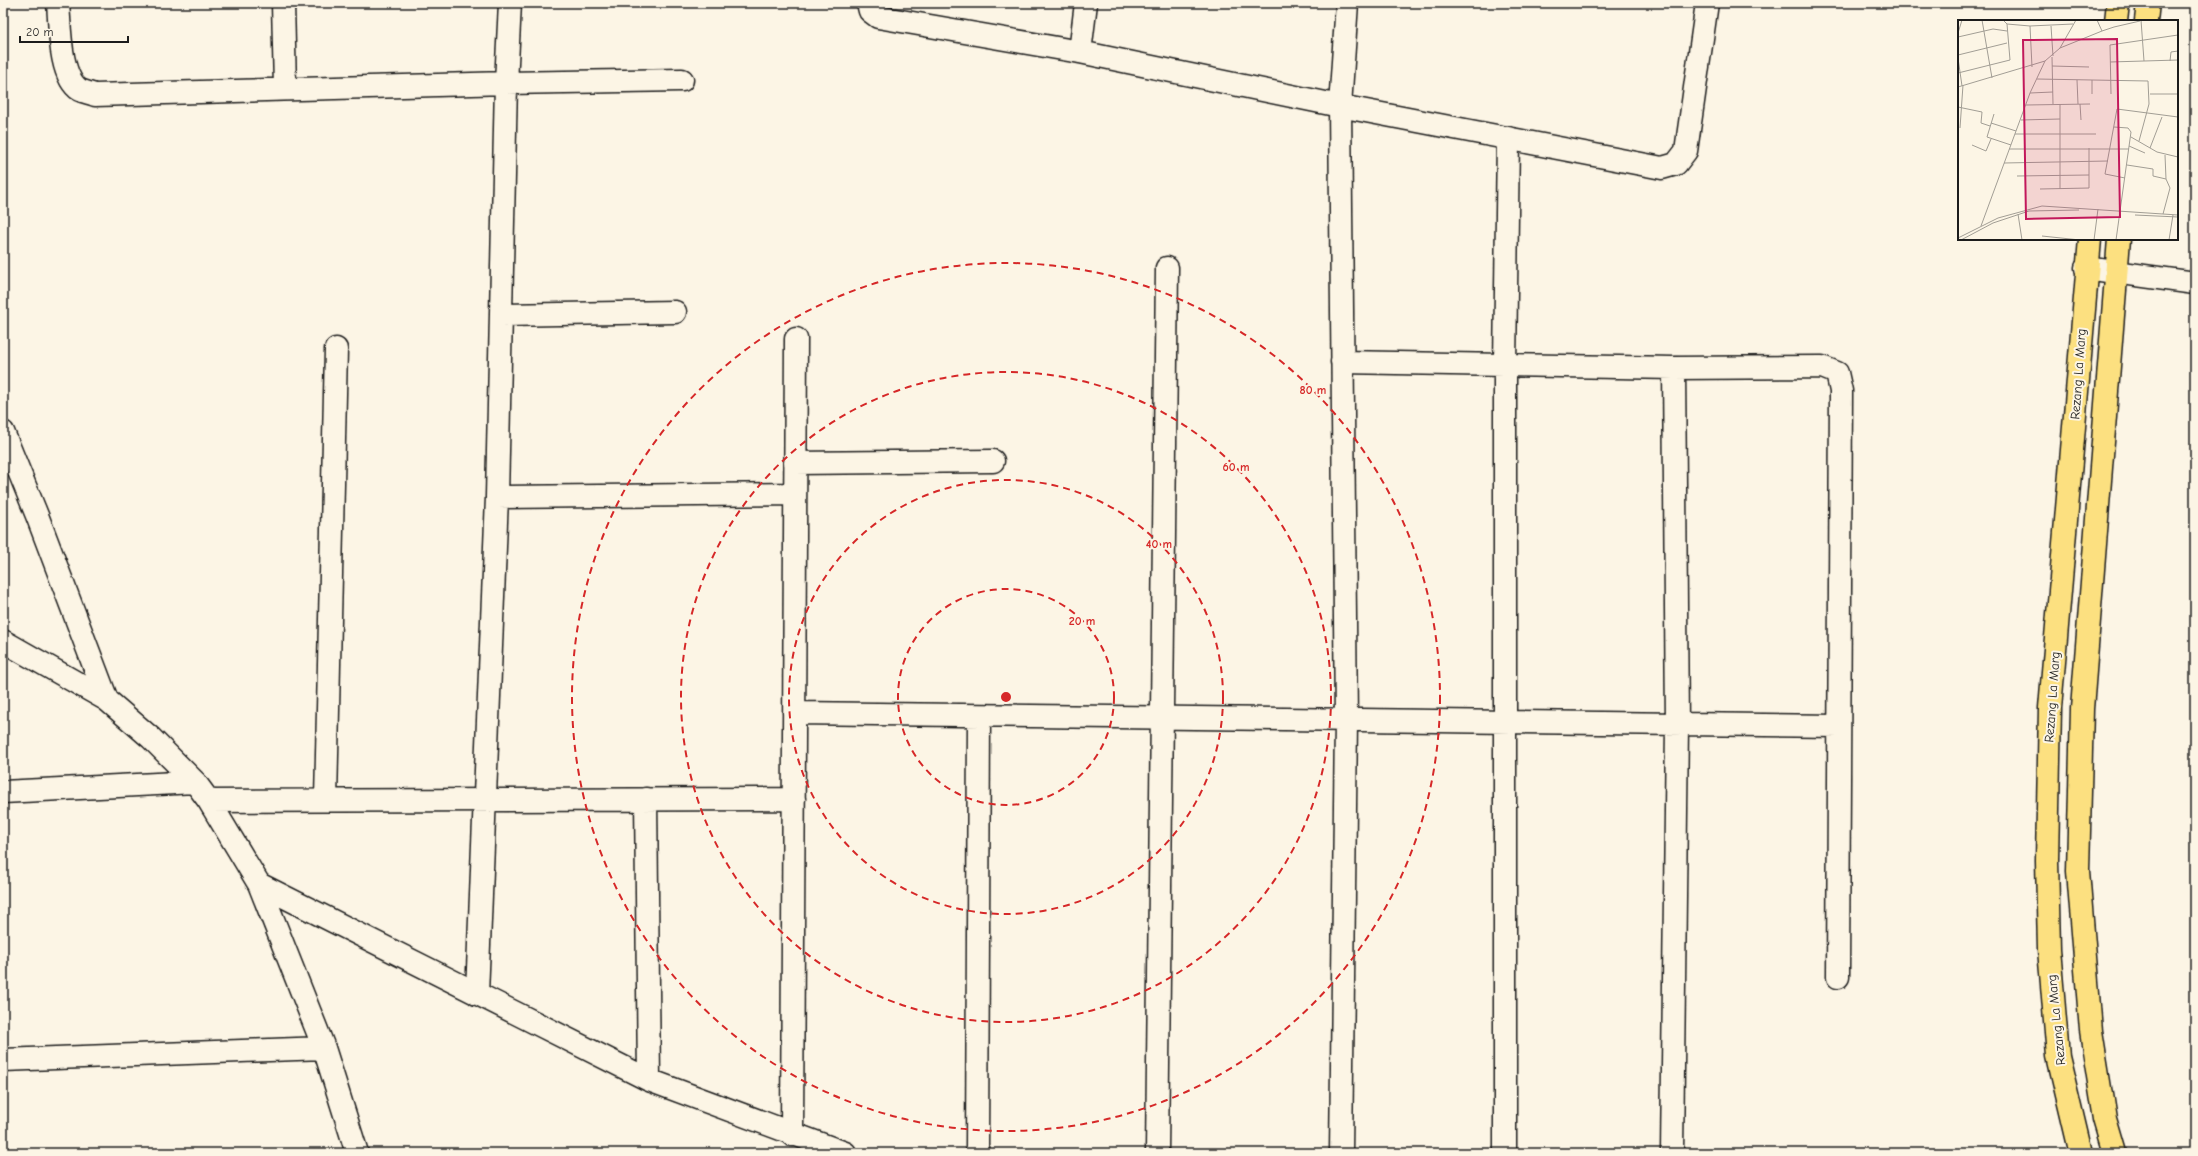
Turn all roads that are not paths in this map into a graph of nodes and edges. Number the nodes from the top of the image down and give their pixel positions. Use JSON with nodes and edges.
{"nodes":[{"id":1,"x":58,"y":3,"type":"edge"},
{"id":2,"x":283,"y":3,"type":"edge"},
{"id":3,"x":510,"y":3,"type":"edge"},
{"id":4,"x":868,"y":3,"type":"edge"},
{"id":5,"x":1086,"y":3,"type":"edge"},
{"id":6,"x":1347,"y":3,"type":"edge"},
{"id":7,"x":1707,"y":3,"type":"edge"},
{"id":8,"x":2118,"y":3,"type":"edge"},
{"id":9,"x":2148,"y":3,"type":"edge"},
{"id":10,"x":2116,"y":20,"type":"edge"},
{"id":11,"x":2146,"y":20,"type":"edge"},
{"id":12,"x":1080,"y":52,"type":"junction"},
{"id":13,"x":682,"y":80,"type":"dead end"},
{"id":14,"x":506,"y":83,"type":"junction"},
{"id":15,"x":285,"y":88,"type":"junction"},
{"id":16,"x":1340,"y":106,"type":"junction"},
{"id":17,"x":1508,"y":138,"type":"junction"},
{"id":18,"x":2090,"y":240,"type":"edge"},
{"id":19,"x":2119,"y":240,"type":"edge"},
{"id":20,"x":1167,"y":268,"type":"dead end"},
{"id":21,"x":2086,"y":268,"type":"junction"},
{"id":22,"x":2115,"y":271,"type":"junction"},
{"id":23,"x":2195,"y":283,"type":"edge"},
{"id":24,"x":675,"y":312,"type":"dead end"},
{"id":25,"x":502,"y":314,"type":"junction"},
{"id":26,"x":796,"y":339,"type":"dead end"},
{"id":27,"x":336,"y":349,"type":"dead end"},
{"id":28,"x":1342,"y":362,"type":"junction"},
{"id":29,"x":1505,"y":366,"type":"junction"},
{"id":30,"x":1674,"y":368,"type":"junction"},
{"id":31,"x":3,"y":432,"type":"edge"},
{"id":32,"x":993,"y":461,"type":"dead end"},
{"id":33,"x":795,"y":463,"type":"junction"},
{"id":34,"x":795,"y":494,"type":"junction"},
{"id":35,"x":497,"y":498,"type":"junction"},
{"id":36,"x":3,"y":641,"type":"edge"},
{"id":37,"x":107,"y":700,"type":"junction"},
{"id":38,"x":794,"y":713,"type":"junction"},
{"id":39,"x":979,"y":716,"type":"junction"},
{"id":40,"x":1162,"y":718,"type":"junction"},
{"id":41,"x":1346,"y":720,"type":"junction"},
{"id":42,"x":1505,"y":723,"type":"junction"},
{"id":43,"x":1677,"y":724,"type":"junction"},
{"id":44,"x":1839,"y":726,"type":"junction"},
{"id":45,"x":195,"y":782,"type":"junction"},
{"id":46,"x":3,"y":792,"type":"edge"},
{"id":47,"x":646,"y":799,"type":"junction"},
{"id":48,"x":794,"y":799,"type":"junction"},
{"id":49,"x":326,"y":800,"type":"junction"},
{"id":50,"x":484,"y":800,"type":"junction"},
{"id":51,"x":209,"y":801,"type":"junction"},
{"id":52,"x":259,"y":884,"type":"junction"},
{"id":53,"x":1838,"y":977,"type":"dead end"},
{"id":54,"x":477,"y":994,"type":"junction"},
{"id":55,"x":324,"y":1048,"type":"junction"},
{"id":56,"x":3,"y":1060,"type":"edge"},
{"id":57,"x":649,"y":1080,"type":"junction"},
{"id":58,"x":792,"y":1135,"type":"junction"},
{"id":59,"x":357,"y":1153,"type":"edge"},
{"id":60,"x":845,"y":1153,"type":"edge"},
{"id":61,"x":977,"y":1153,"type":"edge"},
{"id":62,"x":1157,"y":1153,"type":"edge"},
{"id":63,"x":1341,"y":1153,"type":"edge"},
{"id":64,"x":1505,"y":1153,"type":"edge"},
{"id":65,"x":1672,"y":1153,"type":"edge"},
{"id":66,"x":2081,"y":1153,"type":"edge"},
{"id":67,"x":2114,"y":1153,"type":"edge"}],
"edges":[{"from":1,"to":15,"type":"street"},
{"from":2,"to":15,"type":"street"},
{"from":3,"to":14,"type":"street"},
{"from":4,"to":12,"type":"street"},
{"from":5,"to":12,"type":"street"},
{"from":6,"to":16,"type":"street"},
{"from":7,"to":17,"type":"street"},
{"from":8,"to":10,"type":"main road"},
{"from":9,"to":11,"type":"main road"},
{"from":12,"to":16,"type":"street"},
{"from":13,"to":14,"type":"street"},
{"from":14,"to":15,"type":"street"},
{"from":14,"to":25,"type":"street"},
{"from":16,"to":17,"type":"street"},
{"from":16,"to":28,"type":"street"},
{"from":17,"to":29,"type":"street"},
{"from":18,"to":21,"type":"main road","name":"Rezang La Marg"},
{"from":19,"to":22,"type":"main road"},
{"from":20,"to":40,"type":"street"},
{"from":21,"to":22,"type":"street"},
{"from":21,"to":66,"type":"main road","name":"Rezang La Marg"},
{"from":22,"to":23,"type":"street"},
{"from":22,"to":67,"type":"main road"},
{"from":24,"to":25,"type":"street"},
{"from":25,"to":35,"type":"street"},
{"from":26,"to":33,"type":"street"},
{"from":27,"to":49,"type":"street"},
{"from":28,"to":29,"type":"street"},
{"from":28,"to":41,"type":"street"},
{"from":29,"to":30,"type":"street"},
{"from":29,"to":42,"type":"street"},
{"from":30,"to":43,"type":"street"},
{"from":30,"to":44,"type":"street"},
{"from":31,"to":37,"type":"street"},
{"from":32,"to":33,"type":"street"},
{"from":33,"to":34,"type":"street"},
{"from":34,"to":35,"type":"street"},
{"from":34,"to":38,"type":"street"},
{"from":35,"to":50,"type":"street"},
{"from":36,"to":37,"type":"street"},
{"from":37,"to":45,"type":"street"},
{"from":38,"to":39,"type":"street"},
{"from":38,"to":48,"type":"street"},
{"from":39,"to":40,"type":"street"},
{"from":39,"to":61,"type":"street"},
{"from":40,"to":41,"type":"street"},
{"from":40,"to":62,"type":"street"},
{"from":41,"to":42,"type":"street"},
{"from":41,"to":63,"type":"street"},
{"from":42,"to":43,"type":"street"},
{"from":42,"to":64,"type":"street"},
{"from":43,"to":44,"type":"street"},
{"from":43,"to":65,"type":"street"},
{"from":44,"to":53,"type":"street"},
{"from":45,"to":46,"type":"street"},
{"from":45,"to":51,"type":"street"},
{"from":47,"to":48,"type":"street"},
{"from":47,"to":50,"type":"street"},
{"from":47,"to":57,"type":"street"},
{"from":48,"to":58,"type":"street"},
{"from":49,"to":50,"type":"street"},
{"from":49,"to":51,"type":"street"},
{"from":50,"to":54,"type":"street"},
{"from":51,"to":52,"type":"street"},
{"from":52,"to":54,"type":"street"},
{"from":52,"to":55,"type":"street"},
{"from":54,"to":57,"type":"street"},
{"from":55,"to":56,"type":"street"},
{"from":55,"to":59,"type":"street"},
{"from":57,"to":58,"type":"street"},
{"from":58,"to":60,"type":"street"}]}
